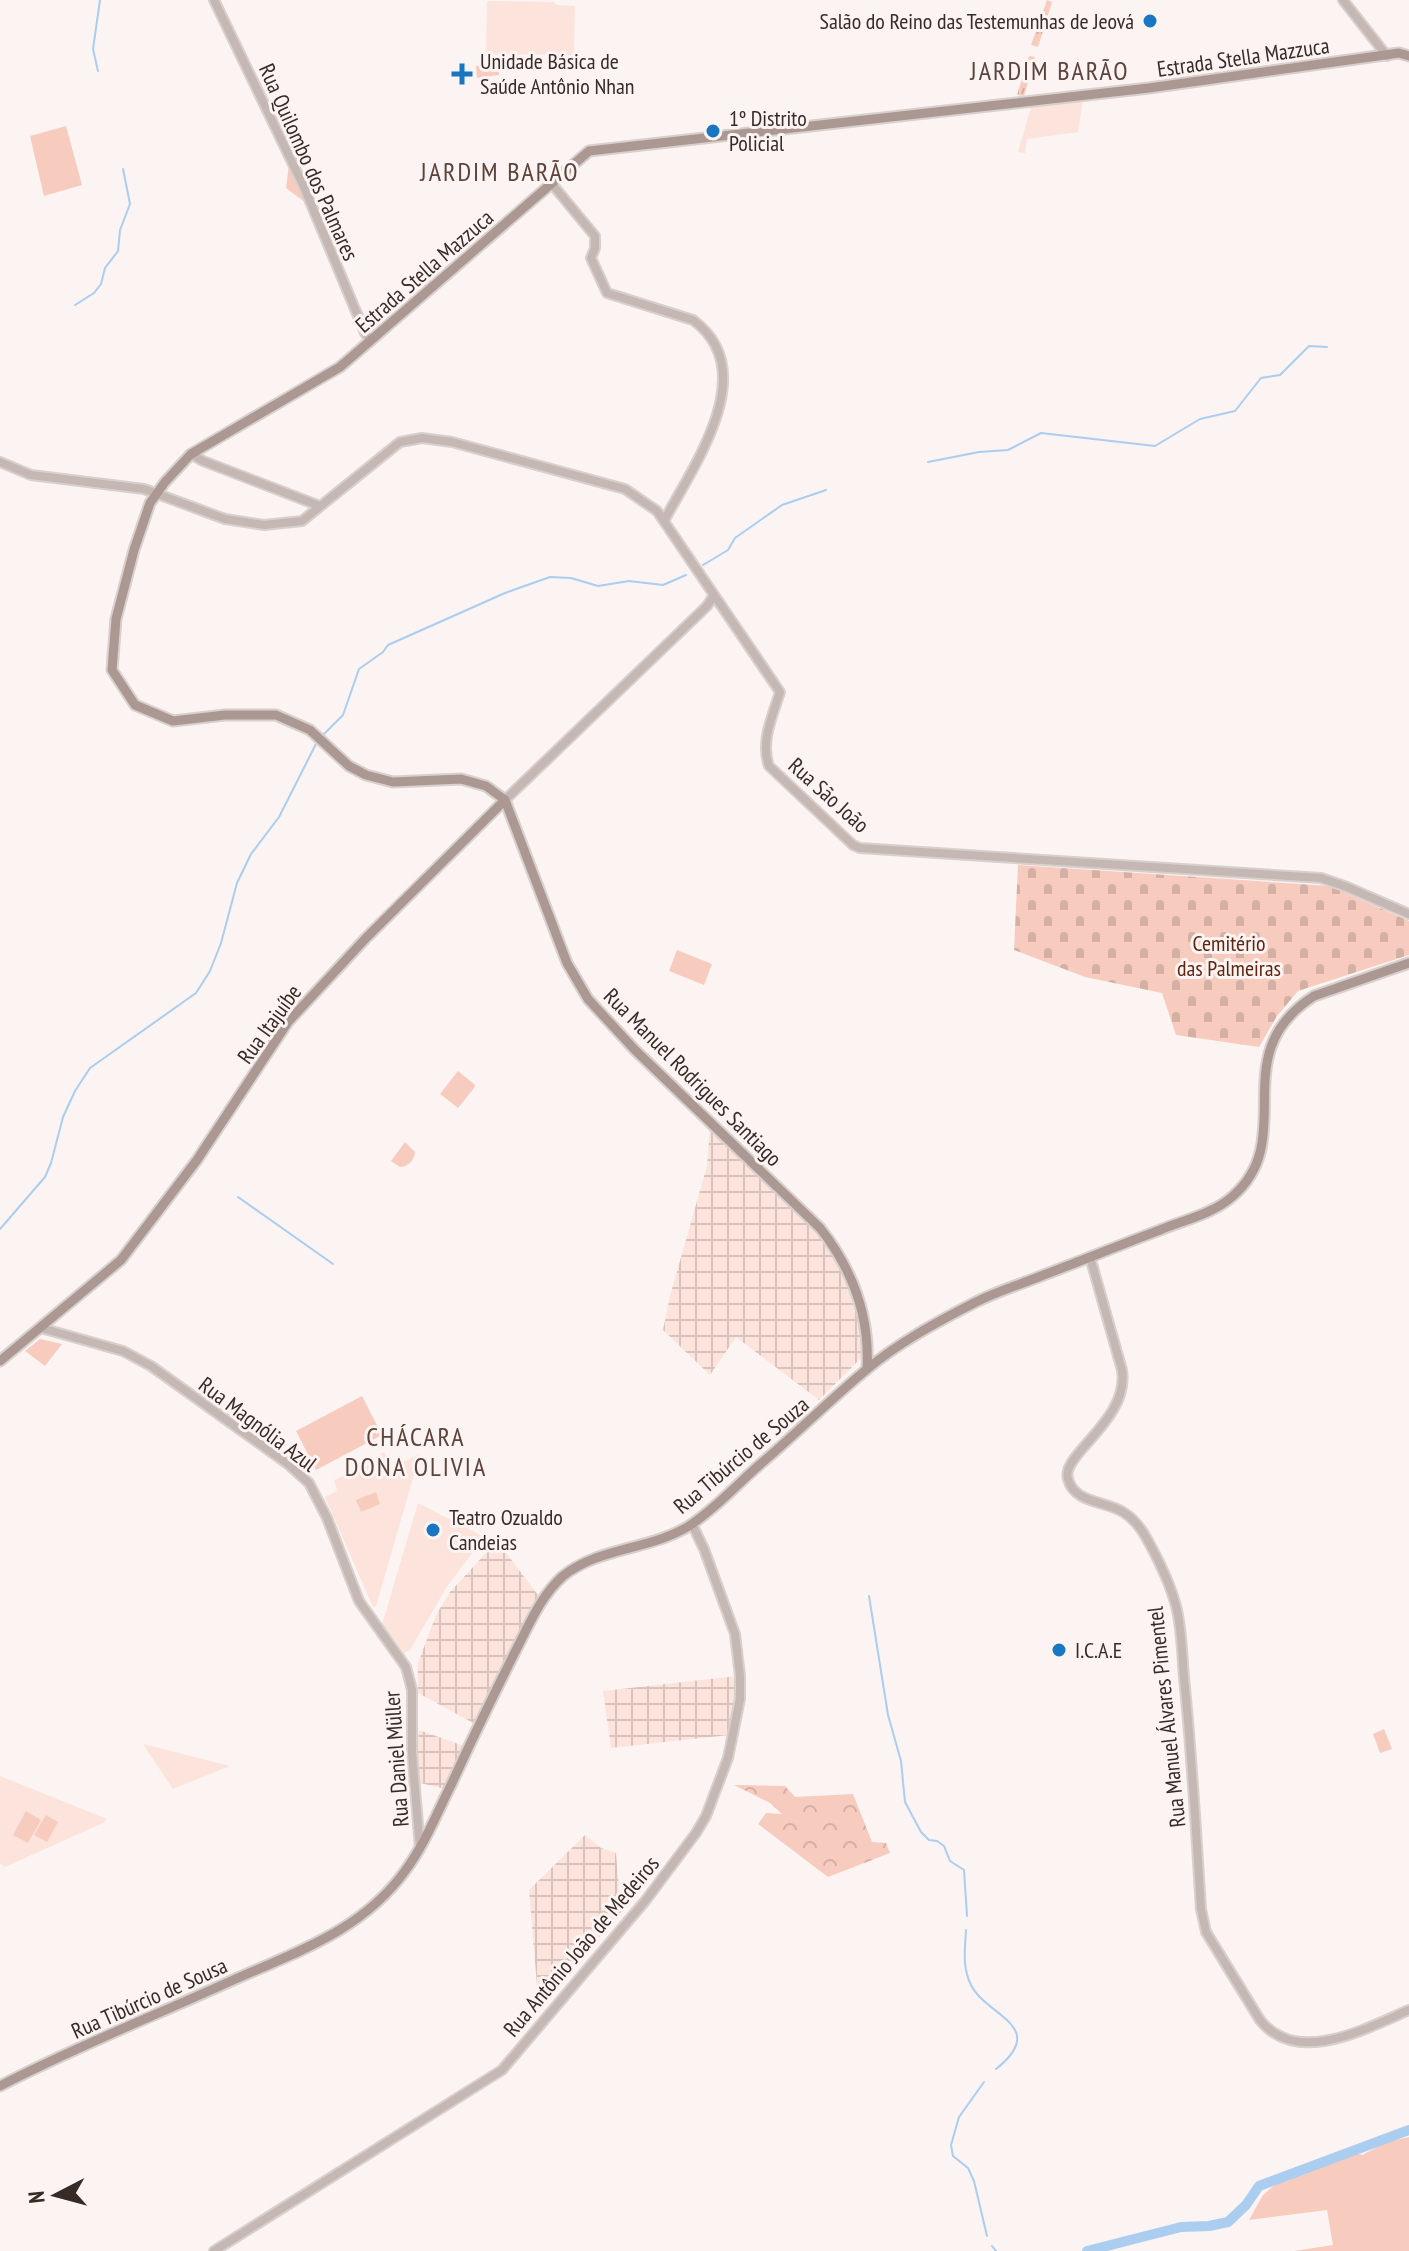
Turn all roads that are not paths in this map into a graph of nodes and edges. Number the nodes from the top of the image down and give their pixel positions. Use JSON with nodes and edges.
{"nodes":[{"id":1,"x":214,"y":0,"type":"edge"},
{"id":2,"x":1343,"y":0,"type":"edge"},
{"id":3,"x":1387,"y":56,"type":"junction"},
{"id":4,"x":1409,"y":56,"type":"edge"},
{"id":5,"x":552,"y":184,"type":"junction"},
{"id":6,"x":370,"y":340,"type":"junction"},
{"id":7,"x":191,"y":454,"type":"junction"},
{"id":8,"x":0,"y":462,"type":"edge"},
{"id":9,"x":157,"y":492,"type":"junction"},
{"id":10,"x":320,"y":506,"type":"junction"},
{"id":11,"x":664,"y":521,"type":"junction"},
{"id":12,"x":714,"y":595,"type":"junction"},
{"id":13,"x":721,"y":605,"type":"junction"},
{"id":14,"x":707,"y":606,"type":"junction"},
{"id":15,"x":505,"y":800,"type":"junction"},
{"id":16,"x":1409,"y":914,"type":"edge"},
{"id":17,"x":1409,"y":963,"type":"edge"},
{"id":18,"x":1090,"y":1257,"type":"junction"},
{"id":19,"x":41,"y":1328,"type":"junction"},
{"id":20,"x":0,"y":1361,"type":"edge"},
{"id":21,"x":867,"y":1369,"type":"junction"},
{"id":22,"x":692,"y":1524,"type":"junction"},
{"id":23,"x":406,"y":1667,"type":"joint"},
{"id":24,"x":421,"y":1849,"type":"junction"},
{"id":25,"x":314,"y":1946,"type":"joint"},
{"id":26,"x":1409,"y":2010,"type":"edge"},
{"id":27,"x":0,"y":2086,"type":"edge"},
{"id":28,"x":214,"y":2251,"type":"edge"}],
"edges":[{"from":1,"to":6,"type":"street","name":"Rua Quilombo dos Palmares"},
{"from":2,"to":3,"type":"street"},
{"from":3,"to":4,"type":"main road","name":"Estrada Stella Mazzuca"},
{"from":3,"to":5,"type":"main road","name":"Estrada Stella Mazzuca"},
{"from":5,"to":6,"type":"main road","name":"Estrada Stella Mazzuca"},
{"from":5,"to":11,"type":"street"},
{"from":6,"to":7,"type":"main road","name":"Estrada Stella Mazzuca"},
{"from":7,"to":9,"type":"main road","name":"Estrada Stella Mazzuca"},
{"from":7,"to":10,"type":"street"},
{"from":8,"to":9,"type":"street"},
{"from":9,"to":10,"type":"street","name":"Rua São João"},
{"from":9,"to":15,"type":"main road","name":"Estrada Stella Mazzuca"},
{"from":10,"to":11,"type":"street","name":"Rua São João"},
{"from":11,"to":12,"type":"street","name":"Rua São João"},
{"from":12,"to":13,"type":"street","name":"Rua São João"},
{"from":12,"to":14,"type":"street","name":"Rua Itajuíbe"},
{"from":13,"to":14,"type":"street"},
{"from":13,"to":16,"type":"street","name":"Rua São João"},
{"from":14,"to":15,"type":"street","name":"Rua Itajuíbe"},
{"from":15,"to":19,"type":"main road","name":"Rua Itajuíbe"},
{"from":15,"to":21,"type":"main road","name":"Rua Manuel Rodrigues Santiago"},
{"from":17,"to":18,"type":"main road","name":"Rua Tibúrcio de Souza"},
{"from":18,"to":21,"type":"main road","name":"Rua Tibúrcio de Souza"},
{"from":18,"to":26,"type":"street","name":"Rua Manuel Álvares Pimentel"},
{"from":19,"to":20,"type":"main road","name":"Rua Itajuíbe"},
{"from":19,"to":23,"type":"street","name":"Rua Magnólia Azul"},
{"from":21,"to":22,"type":"main road","name":"Rua Tibúrcio de Souza"},
{"from":22,"to":24,"type":"main road","name":"Rua Tibúrcio de Souza"},
{"from":22,"to":28,"type":"street","name":"Rua Antônio João de Medeiros"},
{"from":23,"to":24,"type":"street","name":"Rua Daniel Müller"},
{"from":24,"to":25,"type":"main road","name":"Rua Tibúrcio de Souza"},
{"from":25,"to":27,"type":"main road","name":"Rua Tibúrcio de Sousa"}]}
